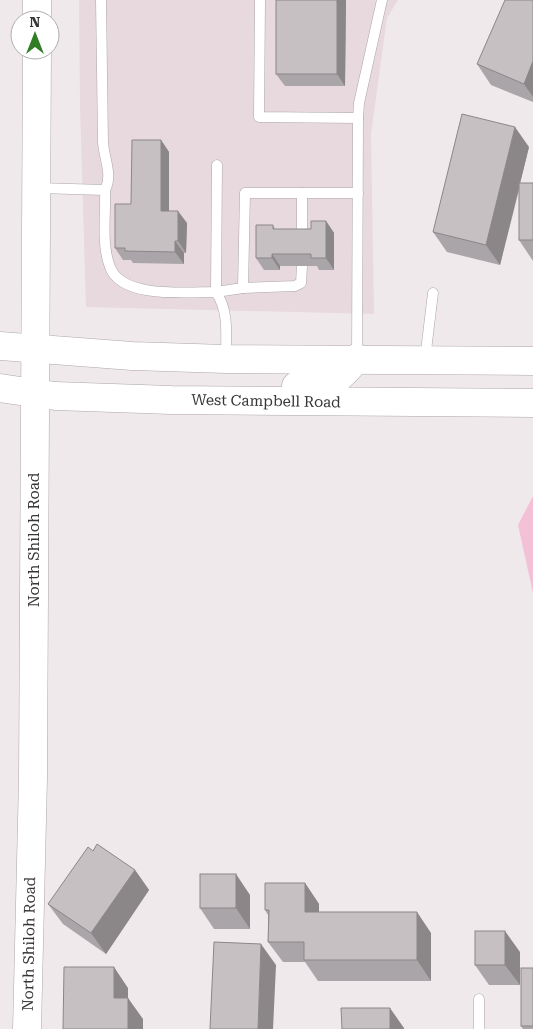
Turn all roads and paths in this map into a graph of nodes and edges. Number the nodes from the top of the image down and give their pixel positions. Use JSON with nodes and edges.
{"nodes":[{"id":1,"x":101,"y":0,"type":"edge"},
{"id":2,"x":260,"y":0,"type":"edge"},
{"id":3,"x":382,"y":0,"type":"edge"},
{"id":4,"x":37,"y":60,"type":"edge"},
{"id":5,"x":358,"y":118,"type":"junction"},
{"id":6,"x":217,"y":165,"type":"dead end"},
{"id":7,"x":37,"y":188,"type":"junction"},
{"id":8,"x":105,"y":190,"type":"junction"},
{"id":9,"x":302,"y":193,"type":"junction"},
{"id":10,"x":358,"y":193,"type":"junction"},
{"id":11,"x":302,"y":241,"type":"edge"},
{"id":12,"x":302,"y":266,"type":"edge"},
{"id":13,"x":243,"y":288,"type":"junction"},
{"id":14,"x":216,"y":292,"type":"junction"},
{"id":15,"x":433,"y":293,"type":"dead end"},
{"id":16,"x":0,"y":346,"type":"edge"},
{"id":17,"x":36,"y":350,"type":"junction"},
{"id":18,"x":357,"y":358,"type":"junction"},
{"id":19,"x":226,"y":359,"type":"junction"},
{"id":20,"x":425,"y":360,"type":"junction"},
{"id":21,"x":533,"y":361,"type":"edge"},
{"id":22,"x":0,"y":388,"type":"edge"},
{"id":23,"x":35,"y":393,"type":"junction"},
{"id":24,"x":171,"y":400,"type":"junction"},
{"id":25,"x":533,"y":404,"type":"edge"},
{"id":26,"x":480,"y":999,"type":"dead end"},
{"id":27,"x":27,"y":1029,"type":"edge"},
{"id":28,"x":479,"y":1029,"type":"edge"}],
"edges":[{"from":1,"to":8,"type":"lane"},
{"from":2,"to":5,"type":"lane"},
{"from":3,"to":5,"type":"lane"},
{"from":4,"to":7,"type":"main road","name":"North Shiloh Road"},
{"from":5,"to":10,"type":"lane"},
{"from":6,"to":14,"type":"lane"},
{"from":7,"to":8,"type":"lane"},
{"from":7,"to":17,"type":"main road","name":"North Shiloh Road"},
{"from":8,"to":14,"type":"lane"},
{"from":9,"to":10,"type":"lane"},
{"from":9,"to":11,"type":"lane"},
{"from":9,"to":13,"type":"lane"},
{"from":10,"to":18,"type":"lane"},
{"from":12,"to":13,"type":"lane"},
{"from":13,"to":14,"type":"lane"},
{"from":14,"to":19,"type":"lane"},
{"from":15,"to":20,"type":"lane"},
{"from":16,"to":17,"type":"main road"},
{"from":17,"to":19,"type":"main road"},
{"from":17,"to":23,"type":"main road","name":"North Shiloh Road"},
{"from":18,"to":19,"type":"main road"},
{"from":18,"to":20,"type":"main road"},
{"from":18,"to":24,"type":"main road"},
{"from":20,"to":21,"type":"main road"},
{"from":22,"to":23,"type":"main road","name":"West Campbell Road"},
{"from":23,"to":24,"type":"main road","name":"West Campbell Road"},
{"from":23,"to":27,"type":"main road","name":"North Shiloh Road"},
{"from":24,"to":25,"type":"main road","name":"West Campbell Road"},
{"from":26,"to":28,"type":"lane"}]}
